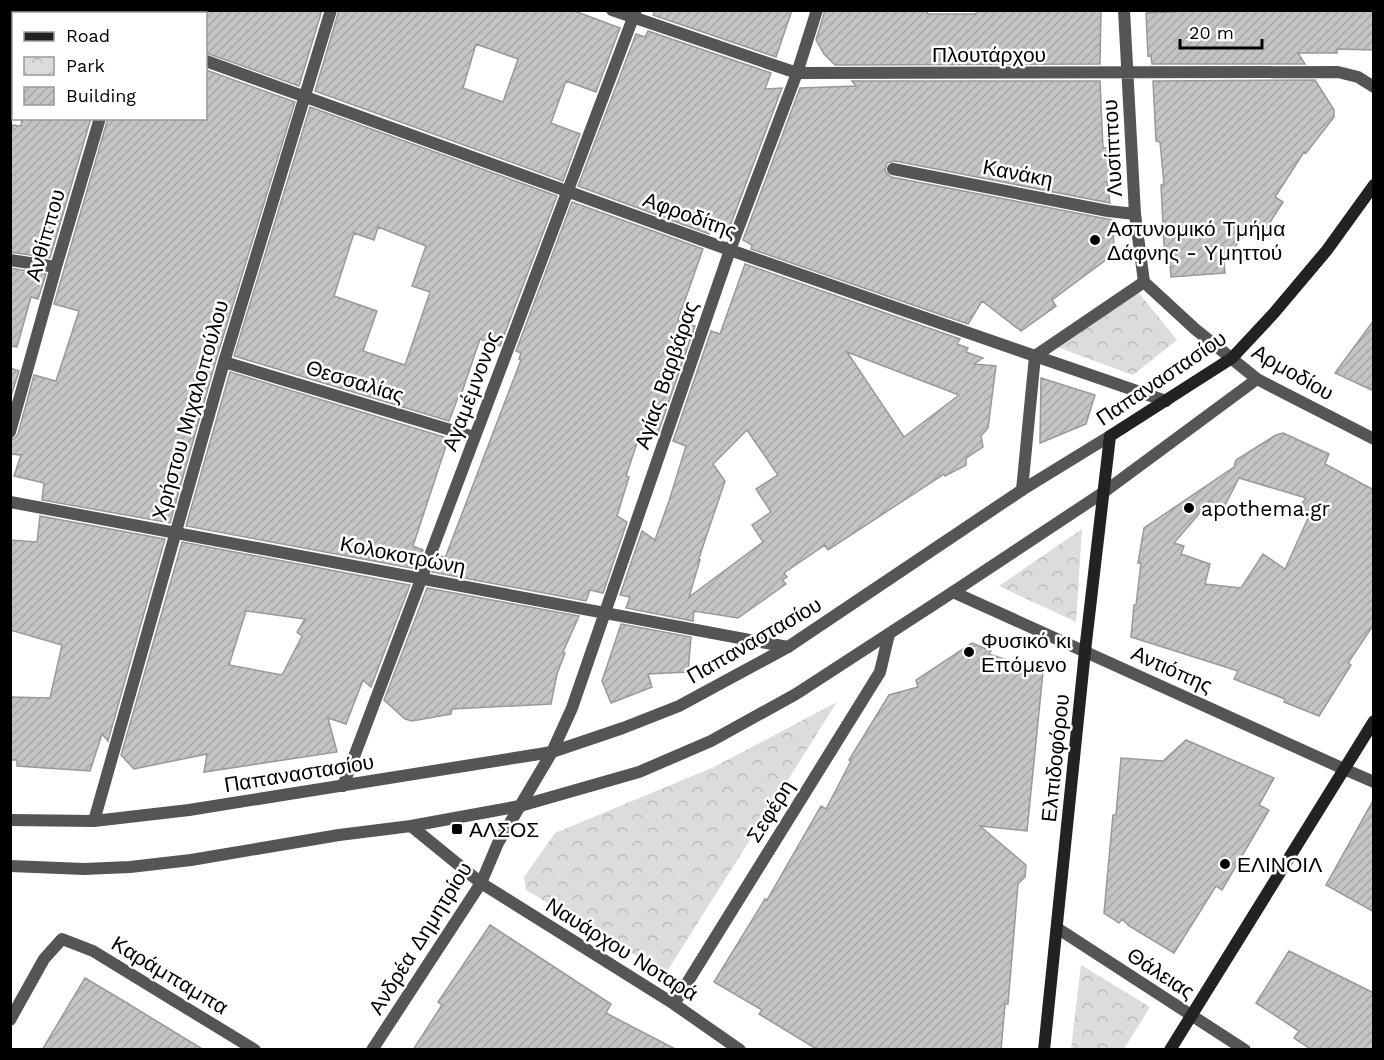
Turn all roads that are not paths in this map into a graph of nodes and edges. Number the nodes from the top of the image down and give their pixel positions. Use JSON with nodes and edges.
{"nodes":[{"id":1,"x":331,"y":10,"type":"edge"},
{"id":2,"x":612,"y":10,"type":"edge"},
{"id":3,"x":817,"y":10,"type":"edge"},
{"id":4,"x":1124,"y":10,"type":"edge"},
{"id":5,"x":634,"y":14,"type":"edge"},
{"id":6,"x":207,"y":61,"type":"edge"},
{"id":7,"x":797,"y":73,"type":"junction"},
{"id":8,"x":1127,"y":74,"type":"junction"},
{"id":9,"x":1374,"y":87,"type":"edge"},
{"id":10,"x":303,"y":97,"type":"junction"},
{"id":11,"x":99,"y":120,"type":"edge"},
{"id":12,"x":893,"y":169,"type":"dead end"},
{"id":13,"x":1374,"y":185,"type":"edge"},
{"id":14,"x":567,"y":192,"type":"junction"},
{"id":15,"x":1135,"y":214,"type":"junction"},
{"id":16,"x":730,"y":250,"type":"junction"},
{"id":17,"x":10,"y":260,"type":"edge"},
{"id":18,"x":56,"y":267,"type":"junction"},
{"id":19,"x":1144,"y":282,"type":"junction"},
{"id":20,"x":1035,"y":356,"type":"junction"},
{"id":21,"x":1232,"y":358,"type":"junction"},
{"id":22,"x":224,"y":362,"type":"junction"},
{"id":23,"x":1257,"y":379,"type":"junction"},
{"id":24,"x":1166,"y":401,"type":"junction"},
{"id":25,"x":10,"y":432,"type":"edge"},
{"id":26,"x":1110,"y":436,"type":"junction"},
{"id":27,"x":474,"y":437,"type":"junction"},
{"id":28,"x":1374,"y":440,"type":"edge"},
{"id":29,"x":1022,"y":490,"type":"junction"},
{"id":30,"x":1104,"y":492,"type":"junction"},
{"id":31,"x":10,"y":502,"type":"edge"},
{"id":32,"x":175,"y":533,"type":"junction"},
{"id":33,"x":421,"y":578,"type":"junction"},
{"id":34,"x":954,"y":592,"type":"junction"},
{"id":35,"x":604,"y":613,"type":"junction"},
{"id":36,"x":889,"y":634,"type":"junction"},
{"id":37,"x":788,"y":647,"type":"junction"},
{"id":38,"x":1085,"y":651,"type":"junction"},
{"id":39,"x":1374,"y":721,"type":"edge"},
{"id":40,"x":552,"y":752,"type":"junction"},
{"id":41,"x":1344,"y":768,"type":"junction"},
{"id":42,"x":1374,"y":782,"type":"edge"},
{"id":43,"x":343,"y":786,"type":"junction"},
{"id":44,"x":520,"y":806,"type":"junction"},
{"id":45,"x":10,"y":820,"type":"edge"},
{"id":46,"x":94,"y":821,"type":"junction"},
{"id":47,"x":411,"y":826,"type":"junction"},
{"id":48,"x":10,"y":866,"type":"edge"},
{"id":49,"x":481,"y":884,"type":"junction"},
{"id":50,"x":1056,"y":928,"type":"junction"},
{"id":51,"x":674,"y":1004,"type":"junction"},
{"id":52,"x":1190,"y":1014,"type":"junction"},
{"id":53,"x":10,"y":1020,"type":"edge"},
{"id":54,"x":255,"y":1050,"type":"edge"},
{"id":55,"x":372,"y":1050,"type":"edge"},
{"id":56,"x":740,"y":1050,"type":"edge"},
{"id":57,"x":1044,"y":1050,"type":"edge"},
{"id":58,"x":1170,"y":1050,"type":"edge"},
{"id":59,"x":1245,"y":1050,"type":"edge"}],
"edges":[{"from":1,"to":10,"type":"street","name":"Χρήστου Μιχαλοπούλου"},
{"from":2,"to":5,"type":"street","name":"Πλουτάρχου"},
{"from":3,"to":7,"type":"street","name":"Αγίας Βαρβάρας"},
{"from":4,"to":8,"type":"street","name":"Λυσίππου"},
{"from":5,"to":7,"type":"street","name":"Πλουτάρχου"},
{"from":5,"to":14,"type":"street","name":"Αγαμέμνονος"},
{"from":6,"to":10,"type":"street","name":"Αφροδίτης"},
{"from":7,"to":8,"type":"street","name":"Πλουτάρχου"},
{"from":7,"to":16,"type":"street","name":"Αγίας Βαρβάρας"},
{"from":8,"to":9,"type":"street","name":"Πλουτάρχου"},
{"from":8,"to":15,"type":"street","name":"Λυσίππου"},
{"from":10,"to":14,"type":"street","name":"Αφροδίτης"},
{"from":10,"to":22,"type":"street","name":"Χρήστου Μιχαλοπούλου"},
{"from":11,"to":18,"type":"street","name":"Ανθίππου"},
{"from":12,"to":15,"type":"street","name":"Κανάκη"},
{"from":13,"to":21,"type":"main road","name":"Παπαναστασίου"},
{"from":14,"to":16,"type":"street","name":"Αφροδίτης"},
{"from":14,"to":27,"type":"street","name":"Αγαμέμνονος"},
{"from":15,"to":19,"type":"street","name":"Λυσίππου"},
{"from":16,"to":20,"type":"street","name":"Αφροδίτης"},
{"from":16,"to":35,"type":"street","name":"Αγίας Βαρβάρας"},
{"from":17,"to":18,"type":"street"},
{"from":18,"to":25,"type":"street","name":"Ανθίππου"},
{"from":19,"to":20,"type":"street"},
{"from":19,"to":21,"type":"street","name":"Αρμοδίου"},
{"from":20,"to":24,"type":"street","name":"Αφροδίτης"},
{"from":20,"to":29,"type":"street"},
{"from":21,"to":23,"type":"street","name":"Αρμοδίου"},
{"from":21,"to":24,"type":"main road","name":"Παπαναστασίου"},
{"from":22,"to":27,"type":"street","name":"Θεσσαλίας"},
{"from":22,"to":32,"type":"street","name":"Χρήστου Μιχαλοπούλου"},
{"from":23,"to":28,"type":"street","name":"Αρμοδίου"},
{"from":23,"to":30,"type":"street"},
{"from":24,"to":26,"type":"main road","name":"Παπαναστασίου"},
{"from":26,"to":29,"type":"street","name":"Παπαναστασίου"},
{"from":26,"to":30,"type":"main road","name":"Ελπιδοφόρου"},
{"from":27,"to":33,"type":"street","name":"Αγαμέμνονος"},
{"from":29,"to":37,"type":"street","name":"Παπαναστασίου"},
{"from":30,"to":34,"type":"street"},
{"from":30,"to":38,"type":"main road","name":"Ελπιδοφόρου"},
{"from":31,"to":32,"type":"street","name":"Κολοκοτρώνη"},
{"from":32,"to":33,"type":"street","name":"Κολοκοτρώνη"},
{"from":32,"to":46,"type":"street","name":"Χρήστου Μιχαλοπούλου"},
{"from":33,"to":35,"type":"street","name":"Κολοκοτρώνη"},
{"from":33,"to":43,"type":"street","name":"Αγαμέμνονος"},
{"from":34,"to":36,"type":"street"},
{"from":34,"to":38,"type":"street","name":"Αντιόπης"},
{"from":35,"to":37,"type":"street","name":"Κολοκοτρώνη"},
{"from":35,"to":40,"type":"street","name":"Αγίας Βαρβάρας"},
{"from":36,"to":44,"type":"street"},
{"from":36,"to":51,"type":"street","name":"Σεφέρη"},
{"from":37,"to":40,"type":"street","name":"Παπαναστασίου"},
{"from":38,"to":41,"type":"street","name":"Αντιόπης"},
{"from":38,"to":50,"type":"main road","name":"Ελπιδοφόρου"},
{"from":39,"to":41,"type":"main road"},
{"from":40,"to":43,"type":"street","name":"Παπαναστασίου"},
{"from":40,"to":44,"type":"street","name":"Ανδρέα Δημητρίου"},
{"from":41,"to":42,"type":"street","name":"Αντιόπης"},
{"from":41,"to":52,"type":"main road"},
{"from":43,"to":46,"type":"street","name":"Παπαναστασίου"},
{"from":44,"to":47,"type":"street"},
{"from":44,"to":49,"type":"street","name":"Ανδρέα Δημητρίου"},
{"from":45,"to":46,"type":"street","name":"Παπαναστασίου"},
{"from":47,"to":48,"type":"street"},
{"from":47,"to":49,"type":"street","name":"Ναυάρχου Νοταρά"},
{"from":49,"to":51,"type":"street","name":"Ναυάρχου Νοταρά"},
{"from":49,"to":55,"type":"street","name":"Ανδρέα Δημητρίου"},
{"from":50,"to":52,"type":"street","name":"Θάλειας"},
{"from":50,"to":57,"type":"main road","name":"Ελπιδοφόρου"},
{"from":51,"to":56,"type":"street","name":"Ναυάρχου Νοταρά"},
{"from":52,"to":58,"type":"main road"},
{"from":52,"to":59,"type":"street","name":"Θάλειας"},
{"from":53,"to":54,"type":"street","name":"Καράμπαμπα"}]}
